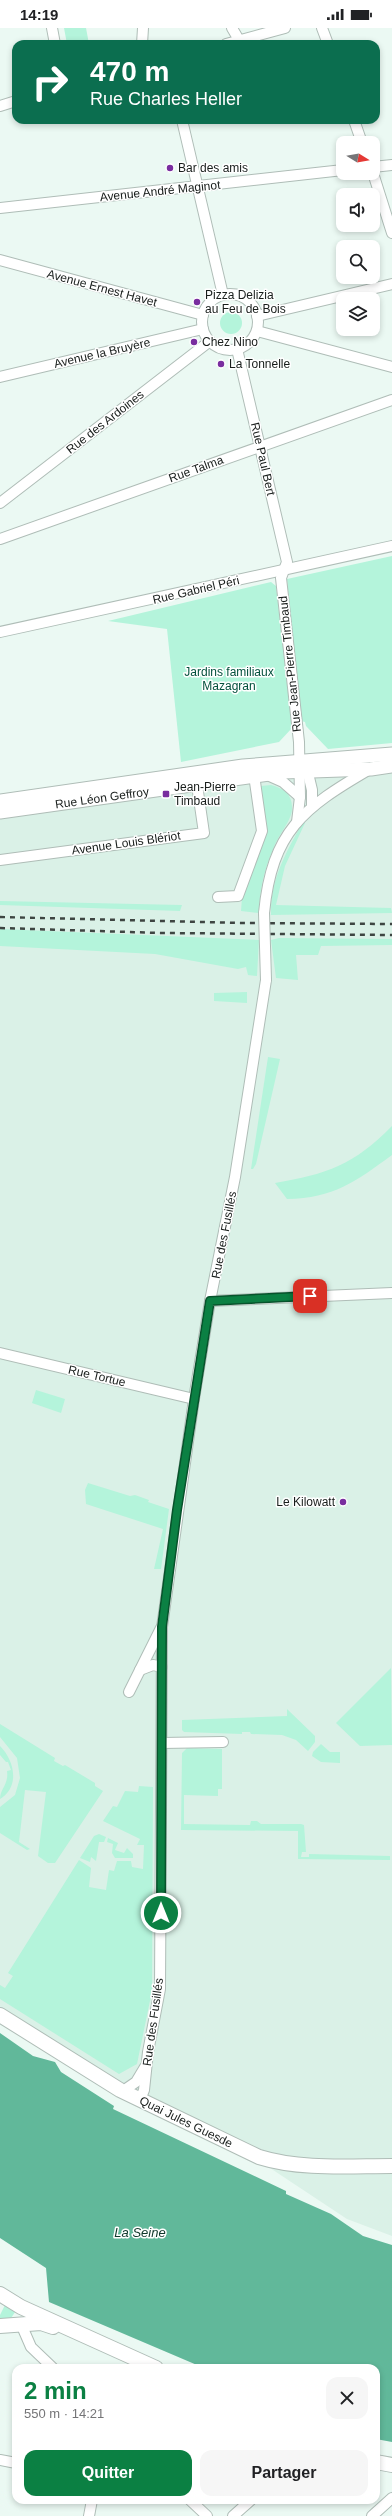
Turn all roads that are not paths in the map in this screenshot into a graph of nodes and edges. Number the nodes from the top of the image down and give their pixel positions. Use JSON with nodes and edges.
{"nodes":[{"id":1,"x":52,"y":28,"type":"edge"},
{"id":2,"x":143,"y":28,"type":"edge"},
{"id":3,"x":232,"y":28,"type":"edge"},
{"id":4,"x":285,"y":28,"type":"edge"},
{"id":5,"x":322,"y":28,"type":"edge"},
{"id":6,"x":54,"y":40,"type":"edge"},
{"id":7,"x":142,"y":40,"type":"edge"},
{"id":8,"x":239,"y":40,"type":"joint"},
{"id":9,"x":326,"y":40,"type":"edge"},
{"id":10,"x":12,"y":102,"type":"edge"},
{"id":11,"x":0,"y":106,"type":"edge"},
{"id":12,"x":183,"y":124,"type":"edge"},
{"id":13,"x":355,"y":124,"type":"edge"},
{"id":14,"x":360,"y":136,"type":"edge"},
{"id":15,"x":392,"y":165,"type":"edge"},
{"id":16,"x":380,"y":166,"type":"edge"},
{"id":17,"x":336,"y":171,"type":"edge"},
{"id":18,"x":375,"y":180,"type":"edge"},
{"id":19,"x":197,"y":187,"type":"junction"},
{"id":20,"x":0,"y":208,"type":"edge"},
{"id":21,"x":392,"y":233,"type":"edge"},
{"id":22,"x":0,"y":260,"type":"edge"},
{"id":23,"x":392,"y":284,"type":"edge"},
{"id":24,"x":223,"y":295,"type":"junction"},
{"id":25,"x":203,"y":315,"type":"junction"},
{"id":26,"x":257,"y":316,"type":"junction"},
{"id":27,"x":204,"y":329,"type":"junction"},
{"id":28,"x":257,"y":331,"type":"junction"},
{"id":29,"x":210,"y":341,"type":"junction"},
{"id":30,"x":237,"y":349,"type":"junction"},
{"id":31,"x":392,"y":367,"type":"edge"},
{"id":32,"x":0,"y":377,"type":"edge"},
{"id":33,"x":392,"y":400,"type":"edge"},
{"id":34,"x":260,"y":446,"type":"junction"},
{"id":35,"x":0,"y":503,"type":"edge"},
{"id":36,"x":0,"y":539,"type":"edge"},
{"id":37,"x":392,"y":546,"type":"edge"},
{"id":38,"x":284,"y":569,"type":"junction"},
{"id":39,"x":0,"y":632,"type":"edge"},
{"id":40,"x":392,"y":754,"type":"edge"},
{"id":41,"x":303,"y":765,"type":"junction"},
{"id":42,"x":392,"y":766,"type":"edge"},
{"id":43,"x":371,"y":769,"type":"junction"},
{"id":44,"x":260,"y":775,"type":"junction"},
{"id":45,"x":197,"y":785,"type":"junction"},
{"id":46,"x":300,"y":797,"type":"junction"},
{"id":47,"x":0,"y":801,"type":"edge"},
{"id":48,"x":312,"y":807,"type":"junction"},
{"id":49,"x":0,"y":812,"type":"edge"},
{"id":50,"x":297,"y":822,"type":"junction"},
{"id":51,"x":0,"y":860,"type":"edge"},
{"id":52,"x":218,"y":897,"type":"dead end"},
{"id":53,"x":392,"y":1293,"type":"edge"},
{"id":54,"x":210,"y":1301,"type":"junction"},
{"id":55,"x":0,"y":1353,"type":"edge"},
{"id":56,"x":194,"y":1399,"type":"junction"},
{"id":57,"x":162,"y":1627,"type":"junction"},
{"id":58,"x":162,"y":1667,"type":"junction"},
{"id":59,"x":140,"y":1670,"type":"junction"},
{"id":60,"x":129,"y":1692,"type":"dead end"},
{"id":61,"x":222,"y":1742,"type":"dead end"},
{"id":62,"x":162,"y":1743,"type":"junction"},
{"id":63,"x":0,"y":2015,"type":"edge"},
{"id":64,"x":147,"y":2064,"type":"junction"},
{"id":65,"x":123,"y":2091,"type":"junction"},
{"id":66,"x":140,"y":2100,"type":"junction"},
{"id":67,"x":392,"y":2166,"type":"edge"},
{"id":68,"x":1,"y":2297,"type":"edge"},
{"id":69,"x":21,"y":2324,"type":"junction"},
{"id":70,"x":0,"y":2326,"type":"edge"},
{"id":71,"x":49,"y":2364,"type":"edge"},
{"id":72,"x":135,"y":2364,"type":"edge"},
{"id":73,"x":147,"y":2364,"type":"edge"},
{"id":74,"x":380,"y":2458,"type":"edge"},
{"id":75,"x":0,"y":2460,"type":"edge"},
{"id":76,"x":392,"y":2460,"type":"edge"},
{"id":77,"x":12,"y":2462,"type":"edge"},
{"id":78,"x":380,"y":2463,"type":"edge"},
{"id":79,"x":392,"y":2465,"type":"edge"},
{"id":80,"x":392,"y":2498,"type":"edge"},
{"id":81,"x":91,"y":2504,"type":"edge"},
{"id":82,"x":194,"y":2504,"type":"edge"},
{"id":83,"x":246,"y":2504,"type":"edge"},
{"id":84,"x":89,"y":2516,"type":"edge"},
{"id":85,"x":207,"y":2516,"type":"edge"},
{"id":86,"x":233,"y":2516,"type":"edge"},
{"id":87,"x":372,"y":2516,"type":"edge"}],
"edges":[{"from":1,"to":6,"type":"street"},
{"from":2,"to":7,"type":"street"},
{"from":3,"to":8,"type":"street"},
{"from":4,"to":8,"type":"street"},
{"from":5,"to":9,"type":"street"},
{"from":10,"to":11,"type":"street"},
{"from":12,"to":19,"type":"street"},
{"from":13,"to":14,"type":"street"},
{"from":15,"to":16,"type":"street"},
{"from":17,"to":19,"type":"street","name":"Avenue André Maginot"},
{"from":18,"to":21,"type":"street"},
{"from":19,"to":20,"type":"street","name":"Avenue André Maginot"},
{"from":19,"to":24,"type":"street"},
{"from":22,"to":25,"type":"street","name":"Avenue Ernest Havet"},
{"from":23,"to":26,"type":"street"},
{"from":24,"to":25,"type":"street"},
{"from":24,"to":26,"type":"street"},
{"from":25,"to":27,"type":"street"},
{"from":26,"to":28,"type":"street"},
{"from":27,"to":29,"type":"street"},
{"from":27,"to":32,"type":"street","name":"Avenue la Bruyère"},
{"from":28,"to":30,"type":"street"},
{"from":28,"to":31,"type":"street"},
{"from":29,"to":30,"type":"street"},
{"from":29,"to":35,"type":"street","name":"Rue des Ardoines"},
{"from":30,"to":34,"type":"street","name":"Rue Paul Bert"},
{"from":33,"to":34,"type":"street","name":"Rue Talma"},
{"from":34,"to":36,"type":"street","name":"Rue Talma"},
{"from":34,"to":38,"type":"street","name":"Rue Paul Bert"},
{"from":37,"to":38,"type":"street","name":"Rue Gabriel Péri"},
{"from":38,"to":39,"type":"street","name":"Rue Gabriel Péri"},
{"from":38,"to":41,"type":"street","name":"Rue Jean-Pierre Timbaud"},
{"from":40,"to":41,"type":"street"},
{"from":41,"to":43,"type":"street"},
{"from":41,"to":44,"type":"street","name":"Rue Léon Geffroy"},
{"from":41,"to":46,"type":"street"},
{"from":41,"to":47,"type":"street","name":"Rue Léon Geffroy"},
{"from":41,"to":48,"type":"street"},
{"from":42,"to":43,"type":"street"},
{"from":43,"to":48,"type":"street"},
{"from":44,"to":45,"type":"street","name":"Rue Léon Geffroy"},
{"from":44,"to":46,"type":"street"},
{"from":44,"to":52,"type":"street"},
{"from":45,"to":49,"type":"street","name":"Rue Léon Geffroy"},
{"from":45,"to":51,"type":"street","name":"Avenue Louis Blériot"},
{"from":46,"to":50,"type":"street"},
{"from":48,"to":50,"type":"street"},
{"from":50,"to":54,"type":"street","name":"Rue des Fusillés","bridge":true},
{"from":53,"to":54,"type":"street"},
{"from":54,"to":56,"type":"street","name":"Rue des Fusillés"},
{"from":55,"to":56,"type":"street","name":"Rue Tortue"},
{"from":56,"to":57,"type":"street","name":"Rue des Fusillés"},
{"from":57,"to":58,"type":"street","name":"Rue des Fusillés"},
{"from":57,"to":59,"type":"street"},
{"from":58,"to":59,"type":"street"},
{"from":58,"to":62,"type":"street","name":"Rue des Fusillés"},
{"from":59,"to":60,"type":"street"},
{"from":61,"to":62,"type":"street"},
{"from":62,"to":64,"type":"street","name":"Rue des Fusillés"},
{"from":63,"to":65,"type":"main road","name":"Quai Jules Guesde"},
{"from":64,"to":65,"type":"street"},
{"from":64,"to":66,"type":"street","name":"Rue des Fusillés"},
{"from":65,"to":66,"type":"main road","name":"Quai Jules Guesde"},
{"from":66,"to":67,"type":"main road","name":"Quai Jules Guesde"},
{"from":68,"to":73,"type":"main road"},
{"from":69,"to":70,"type":"main road"},
{"from":69,"to":71,"type":"street"},
{"from":69,"to":72,"type":"main road"},
{"from":74,"to":76,"type":"main road"},
{"from":75,"to":77,"type":"street"},
{"from":78,"to":79,"type":"main road"},
{"from":80,"to":87,"type":"street"},
{"from":81,"to":84,"type":"street"},
{"from":82,"to":85,"type":"street"},
{"from":83,"to":86,"type":"street"}]}
